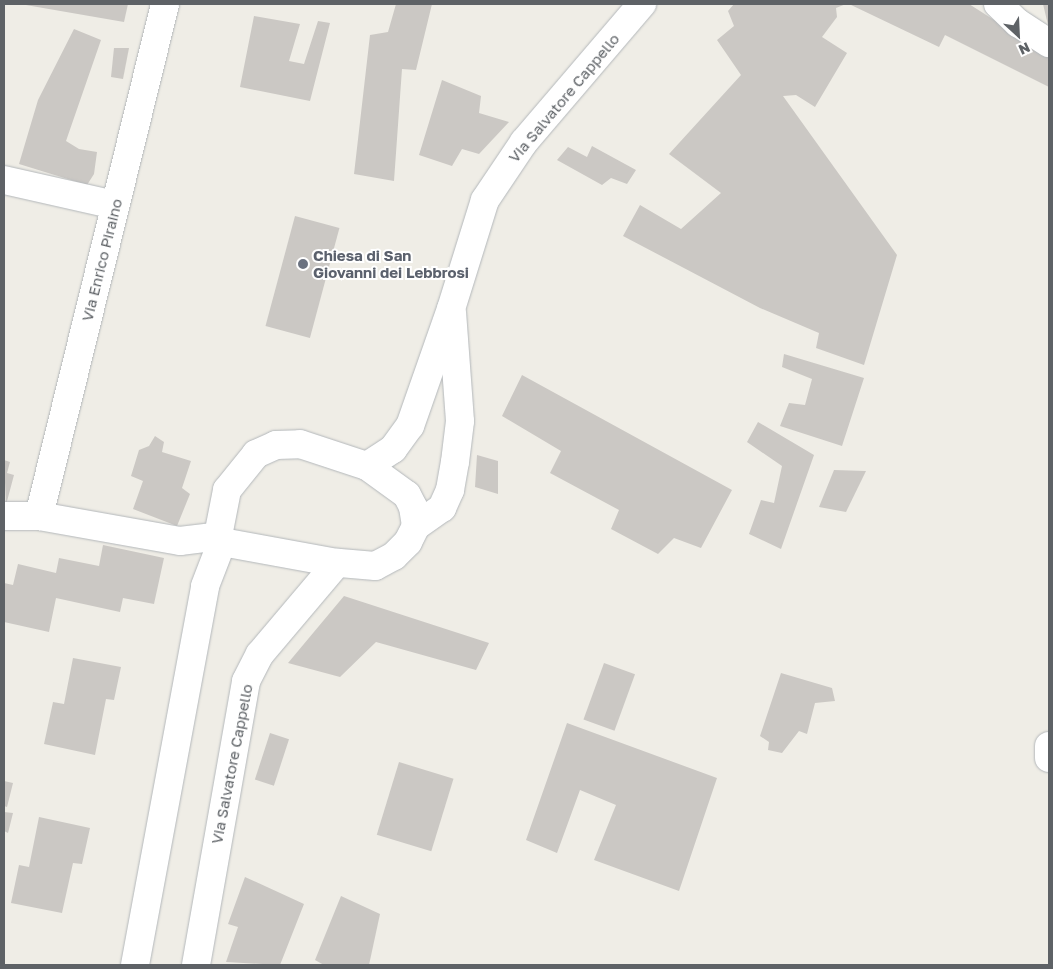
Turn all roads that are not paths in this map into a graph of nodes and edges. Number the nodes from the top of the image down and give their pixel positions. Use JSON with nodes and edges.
{"nodes":[{"id":1,"x":165,"y":4,"type":"edge"},
{"id":2,"x":642,"y":4,"type":"edge"},
{"id":3,"x":998,"y":4,"type":"edge"},
{"id":4,"x":1049,"y":43,"type":"edge"},
{"id":5,"x":4,"y":180,"type":"edge"},
{"id":6,"x":115,"y":205,"type":"junction"},
{"id":7,"x":451,"y":309,"type":"junction"},
{"id":8,"x":367,"y":466,"type":"junction"},
{"id":9,"x":4,"y":516,"type":"edge"},
{"id":10,"x":39,"y":516,"type":"junction"},
{"id":11,"x":416,"y":526,"type":"junction"},
{"id":12,"x":220,"y":539,"type":"junction"},
{"id":13,"x":338,"y":563,"type":"junction"},
{"id":14,"x":1049,"y":746,"type":"edge"},
{"id":15,"x":1049,"y":758,"type":"edge"},
{"id":16,"x":135,"y":965,"type":"edge"},
{"id":17,"x":196,"y":965,"type":"edge"}],
"edges":[{"from":1,"to":6,"type":"street","name":"Via Enrico Piraino"},
{"from":2,"to":7,"type":"street","name":"Via Salvatore Cappello"},
{"from":3,"to":4,"type":"street"},
{"from":5,"to":6,"type":"street"},
{"from":6,"to":10,"type":"street","name":"Via Enrico Piraino"},
{"from":7,"to":8,"type":"street","name":"Via Salvatore Cappello"},
{"from":7,"to":11,"type":"street","name":"Via Salvatore Cappello"},
{"from":8,"to":11,"type":"street"},
{"from":8,"to":12,"type":"street"},
{"from":9,"to":10,"type":"street"},
{"from":10,"to":12,"type":"street"},
{"from":11,"to":13,"type":"street"},
{"from":12,"to":13,"type":"street"},
{"from":12,"to":16,"type":"street"},
{"from":13,"to":17,"type":"street","name":"Via Salvatore Cappello"},
{"from":14,"to":15,"type":"street"}]}
